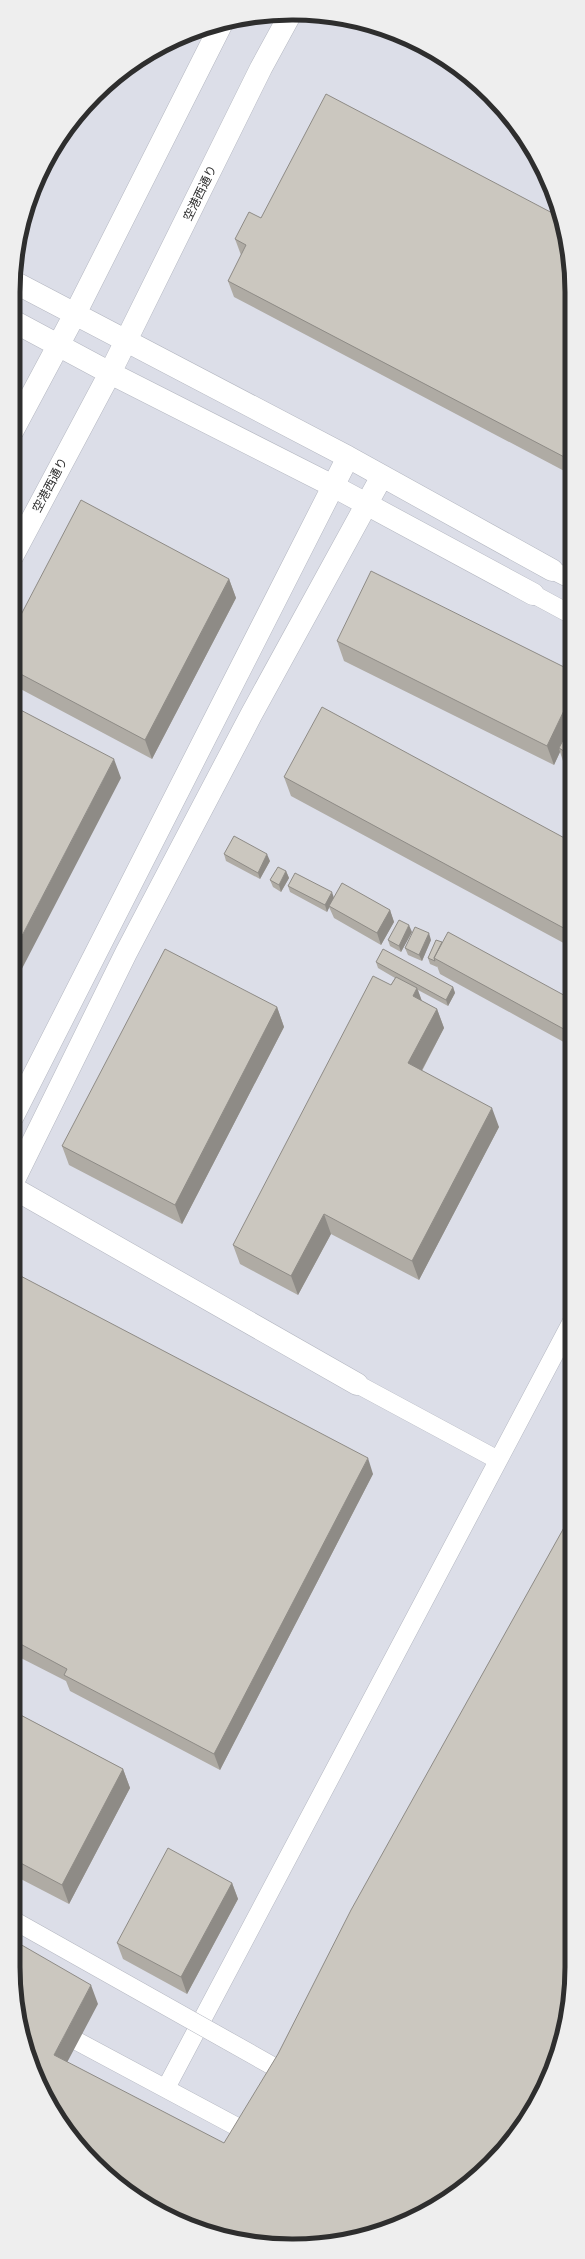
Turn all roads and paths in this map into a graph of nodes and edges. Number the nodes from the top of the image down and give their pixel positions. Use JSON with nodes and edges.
{"nodes":[{"id":1,"x":287,"y":20,"type":"edge"},
{"id":2,"x":218,"y":30,"type":"edge"},
{"id":3,"x":20,"y":285,"type":"edge"},
{"id":4,"x":75,"y":314,"type":"junction"},
{"id":5,"x":20,"y":324,"type":"edge"},
{"id":6,"x":126,"y":342,"type":"junction"},
{"id":7,"x":58,"y":344,"type":"junction"},
{"id":8,"x":110,"y":373,"type":"junction"},
{"id":9,"x":20,"y":417,"type":"edge"},
{"id":10,"x":348,"y":458,"type":"junction"},
{"id":11,"x":382,"y":476,"type":"junction"},
{"id":12,"x":333,"y":486,"type":"junction"},
{"id":13,"x":366,"y":504,"type":"junction"},
{"id":14,"x":20,"y":542,"type":"edge"},
{"id":15,"x":561,"y":575,"type":"edge"},
{"id":16,"x":533,"y":594,"type":"joint"},
{"id":17,"x":565,"y":611,"type":"edge"},
{"id":18,"x":20,"y":1102,"type":"edge"},
{"id":19,"x":20,"y":1168,"type":"edge"},
{"id":20,"x":20,"y":1192,"type":"edge"},
{"id":21,"x":565,"y":1334,"type":"edge"},
{"id":22,"x":357,"y":1384,"type":"joint"},
{"id":23,"x":498,"y":1460,"type":"junction"},
{"id":24,"x":20,"y":1924,"type":"edge"},
{"id":25,"x":24,"y":2014,"type":"edge"},
{"id":26,"x":285,"y":2073,"type":"edge"},
{"id":27,"x":166,"y":2088,"type":"junction"},
{"id":28,"x":271,"y":2144,"type":"edge"}],
"edges":[{"from":1,"to":6,"type":"street","name":"空港西通り"},
{"from":2,"to":4,"type":"street"},
{"from":3,"to":4,"type":"street"},
{"from":4,"to":6,"type":"street"},
{"from":4,"to":7,"type":"street"},
{"from":5,"to":7,"type":"street"},
{"from":6,"to":8,"type":"street","name":"空港西通り"},
{"from":6,"to":10,"type":"street"},
{"from":7,"to":8,"type":"street"},
{"from":7,"to":9,"type":"street"},
{"from":8,"to":12,"type":"street"},
{"from":8,"to":14,"type":"street","name":"空港西通り"},
{"from":10,"to":11,"type":"street"},
{"from":10,"to":12,"type":"street"},
{"from":11,"to":13,"type":"street"},
{"from":11,"to":15,"type":"street"},
{"from":12,"to":13,"type":"street"},
{"from":12,"to":18,"type":"street"},
{"from":13,"to":16,"type":"street"},
{"from":13,"to":19,"type":"street"},
{"from":16,"to":17,"type":"lane"},
{"from":20,"to":22,"type":"street"},
{"from":21,"to":23,"type":"lane"},
{"from":22,"to":23,"type":"lane"},
{"from":23,"to":27,"type":"lane"},
{"from":24,"to":26,"type":"lane","bridge":true},
{"from":25,"to":27,"type":"lane"},
{"from":27,"to":28,"type":"lane"}]}
